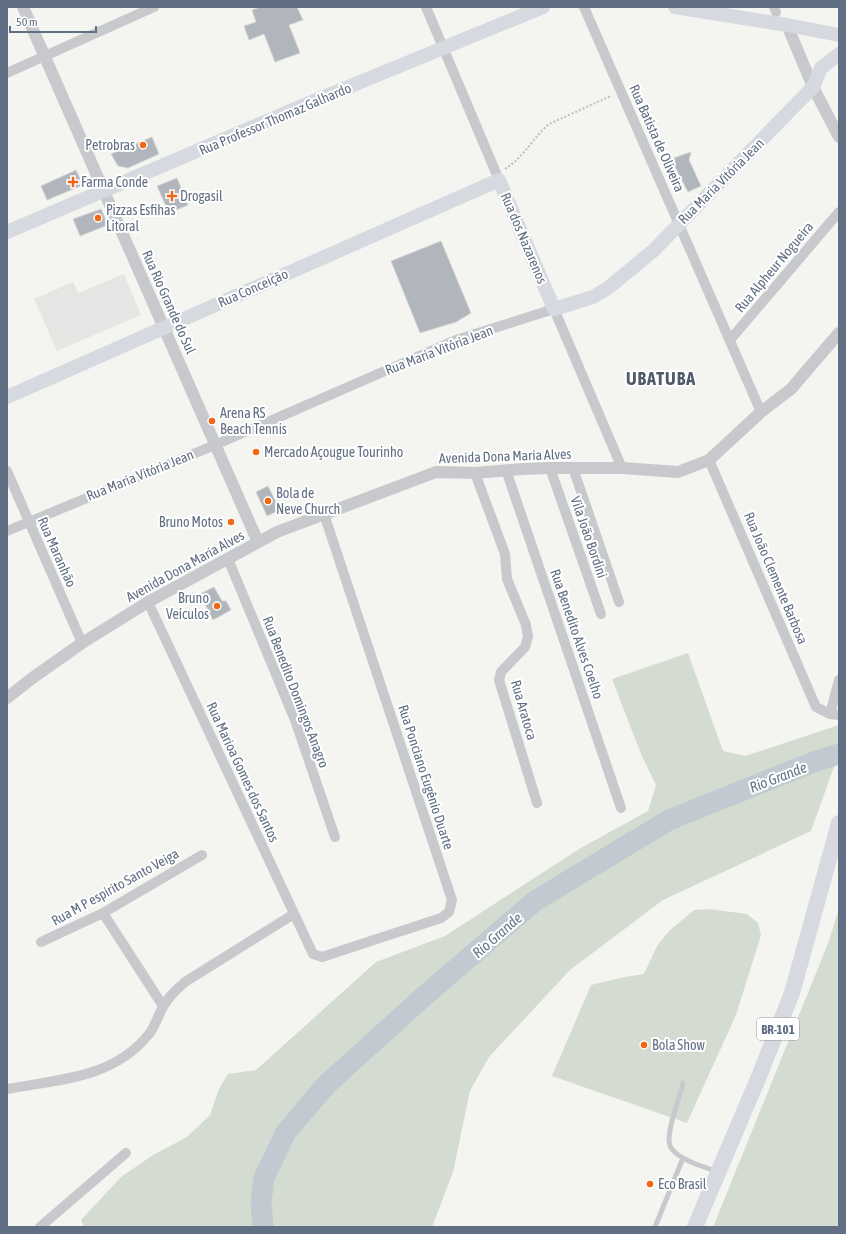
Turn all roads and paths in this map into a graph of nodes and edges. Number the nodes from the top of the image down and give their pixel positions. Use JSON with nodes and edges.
{"nodes":[{"id":1,"x":24,"y":7,"type":"edge"},
{"id":2,"x":154,"y":7,"type":"edge"},
{"id":3,"x":426,"y":7,"type":"edge"},
{"id":4,"x":543,"y":7,"type":"edge"},
{"id":5,"x":584,"y":7,"type":"edge"},
{"id":6,"x":675,"y":7,"type":"edge"},
{"id":7,"x":787,"y":25,"type":"junction"},
{"id":8,"x":839,"y":35,"type":"edge"},
{"id":9,"x":444,"y":49,"type":"junction"},
{"id":10,"x":839,"y":54,"type":"edge"},
{"id":11,"x":45,"y":57,"type":"junction"},
{"id":12,"x":7,"y":73,"type":"edge"},
{"id":13,"x":814,"y":87,"type":"junction"},
{"id":14,"x":621,"y":92,"type":"junction"},
{"id":15,"x":839,"y":137,"type":"edge"},
{"id":16,"x":498,"y":177,"type":"junction"},
{"id":17,"x":104,"y":191,"type":"junction"},
{"id":18,"x":839,"y":212,"type":"edge"},
{"id":19,"x":679,"y":224,"type":"junction"},
{"id":20,"x":7,"y":232,"type":"edge"},
{"id":21,"x":554,"y":309,"type":"junction"},
{"id":22,"x":164,"y":328,"type":"junction"},
{"id":23,"x":839,"y":333,"type":"edge"},
{"id":24,"x":730,"y":340,"type":"junction"},
{"id":25,"x":7,"y":397,"type":"edge"},
{"id":26,"x":761,"y":412,"type":"junction"},
{"id":27,"x":215,"y":445,"type":"junction"},
{"id":28,"x":709,"y":460,"type":"junction"},
{"id":29,"x":550,"y":468,"type":"junction"},
{"id":30,"x":573,"y":468,"type":"junction"},
{"id":31,"x":622,"y":468,"type":"junction"},
{"id":32,"x":506,"y":470,"type":"junction"},
{"id":33,"x":7,"y":471,"type":"edge"},
{"id":34,"x":474,"y":473,"type":"junction"},
{"id":35,"x":324,"y":514,"type":"junction"},
{"id":36,"x":29,"y":522,"type":"junction"},
{"id":37,"x":7,"y":531,"type":"edge"},
{"id":38,"x":258,"y":542,"type":"junction"},
{"id":39,"x":228,"y":559,"type":"junction"},
{"id":40,"x":148,"y":602,"type":"junction"},
{"id":41,"x":619,"y":602,"type":"dead end"},
{"id":42,"x":601,"y":614,"type":"dead end"},
{"id":43,"x":82,"y":643,"type":"junction"},
{"id":44,"x":839,"y":680,"type":"edge"},
{"id":45,"x":7,"y":698,"type":"edge"},
{"id":46,"x":834,"y":715,"type":"edge"},
{"id":47,"x":538,"y":804,"type":"dead end"},
{"id":48,"x":621,"y":808,"type":"dead end"},
{"id":49,"x":839,"y":823,"type":"edge"},
{"id":50,"x":335,"y":837,"type":"dead end"},
{"id":51,"x":202,"y":855,"type":"dead end"},
{"id":52,"x":103,"y":912,"type":"junction"},
{"id":53,"x":294,"y":914,"type":"junction"},
{"id":54,"x":41,"y":942,"type":"dead end"},
{"id":55,"x":313,"y":954,"type":"joint"},
{"id":56,"x":163,"y":1006,"type":"junction"},
{"id":57,"x":683,"y":1083,"type":"dead end"},
{"id":58,"x":7,"y":1089,"type":"edge"},
{"id":59,"x":126,"y":1153,"type":"dead end"},
{"id":60,"x":683,"y":1158,"type":"junction"},
{"id":61,"x":719,"y":1172,"type":"junction"},
{"id":62,"x":40,"y":1227,"type":"edge"},
{"id":63,"x":655,"y":1227,"type":"edge"},
{"id":64,"x":695,"y":1227,"type":"edge"}],
"edges":[{"from":1,"to":11,"type":"street","name":"Rua Rio Grande do Sul"},
{"from":2,"to":11,"type":"street"},
{"from":3,"to":9,"type":"street","name":"Rua dos Nazarenos"},
{"from":4,"to":9,"type":"main road","name":"Rua Professor Thomaz Galhardo"},
{"from":5,"to":14,"type":"street","name":"Rua Batista de Oliveira"},
{"from":6,"to":7,"type":"main road"},
{"from":7,"to":8,"type":"main road"},
{"from":7,"to":13,"type":"street"},
{"from":9,"to":16,"type":"street","name":"Rua dos Nazarenos"},
{"from":9,"to":17,"type":"main road","name":"Rua Professor Thomaz Galhardo"},
{"from":10,"to":13,"type":"main road"},
{"from":11,"to":12,"type":"street"},
{"from":11,"to":17,"type":"street","name":"Rua Rio Grande do Sul"},
{"from":13,"to":15,"type":"street"},
{"from":13,"to":19,"type":"main road","name":"Rua Maria Vitória Jean"},
{"from":14,"to":16,"type":"path"},
{"from":14,"to":19,"type":"street","name":"Rua Batista de Oliveira"},
{"from":16,"to":21,"type":"main road","name":"Rua dos Nazarenos"},
{"from":16,"to":22,"type":"main road","name":"Rua Conceição"},
{"from":17,"to":20,"type":"main road","name":"Rua Professor Thomaz Galhardo"},
{"from":17,"to":22,"type":"street","name":"Rua Rio Grande do Sul"},
{"from":18,"to":24,"type":"street","name":"Rua Alpheur Nogueira"},
{"from":19,"to":21,"type":"main road","name":"Rua Maria Vitória Jean"},
{"from":19,"to":24,"type":"street","name":"Rua Batista de Oliveira"},
{"from":21,"to":27,"type":"street","name":"Rua Maria Vitória Jean"},
{"from":21,"to":31,"type":"street","name":"Rua dos Nazarenos"},
{"from":22,"to":25,"type":"main road","name":"Rua Conceição"},
{"from":22,"to":27,"type":"street","name":"Rua Rio Grande do Sul"},
{"from":23,"to":26,"type":"street","name":"Avenida Dona Maria Alves"},
{"from":24,"to":26,"type":"street","name":"Rua Batista de Oliveira"},
{"from":26,"to":28,"type":"street","name":"Avenida Dona Maria Alves"},
{"from":27,"to":36,"type":"street","name":"Rua Maria Vitória Jean"},
{"from":27,"to":38,"type":"street","name":"Rua Rio Grande do Sul"},
{"from":28,"to":31,"type":"street","name":"Avenida Dona Maria Alves"},
{"from":28,"to":46,"type":"street","name":"Rua João Clemente Barbosa"},
{"from":29,"to":30,"type":"street","name":"Avenida Dona Maria Alves"},
{"from":29,"to":32,"type":"street","name":"Avenida Dona Maria Alves"},
{"from":29,"to":42,"type":"street","name":"Vila João Bordini"},
{"from":30,"to":31,"type":"street","name":"Avenida Dona Maria Alves"},
{"from":30,"to":41,"type":"street","name":"Vila João Bordini"},
{"from":32,"to":34,"type":"street","name":"Avenida Dona Maria Alves"},
{"from":32,"to":48,"type":"street","name":"Rua Benedito Alves Coelho"},
{"from":33,"to":36,"type":"street","name":"Rua Maranhão"},
{"from":34,"to":35,"type":"street","name":"Avenida Dona Maria Alves"},
{"from":34,"to":47,"type":"street","name":"Rua Aratoca"},
{"from":35,"to":38,"type":"street","name":"Avenida Dona Maria Alves"},
{"from":35,"to":55,"type":"street","name":"Rua Ponciano Eugênio Duarte"},
{"from":36,"to":37,"type":"street","name":"Rua Maria Vitória Jean"},
{"from":36,"to":43,"type":"street","name":"Rua Maranhão"},
{"from":38,"to":39,"type":"street","name":"Avenida Dona Maria Alves"},
{"from":39,"to":40,"type":"street","name":"Avenida Dona Maria Alves"},
{"from":39,"to":50,"type":"street","name":"Rua Benedito Domingos Anagro"},
{"from":40,"to":43,"type":"street","name":"Avenida Dona Maria Alves"},
{"from":40,"to":53,"type":"street","name":"Rua Marioa Gomes dos Santos"},
{"from":43,"to":45,"type":"street","name":"Avenida Dona Maria Alves"},
{"from":44,"to":46,"type":"street"},
{"from":49,"to":61,"type":"highway","number":"BR-101"},
{"from":51,"to":52,"type":"street","name":"Rua M P espirito Santo Veiga"},
{"from":52,"to":54,"type":"street","name":"Rua M P espirito Santo Veiga"},
{"from":52,"to":56,"type":"street"},
{"from":53,"to":55,"type":"street","name":"Rua Marioa Gomes dos Santos"},
{"from":53,"to":56,"type":"street"},
{"from":56,"to":58,"type":"street"},
{"from":57,"to":60,"type":"lane"},
{"from":59,"to":62,"type":"street"},
{"from":60,"to":61,"type":"lane"},
{"from":60,"to":63,"type":"lane"},
{"from":61,"to":64,"type":"highway","number":"BR-101"}]}
